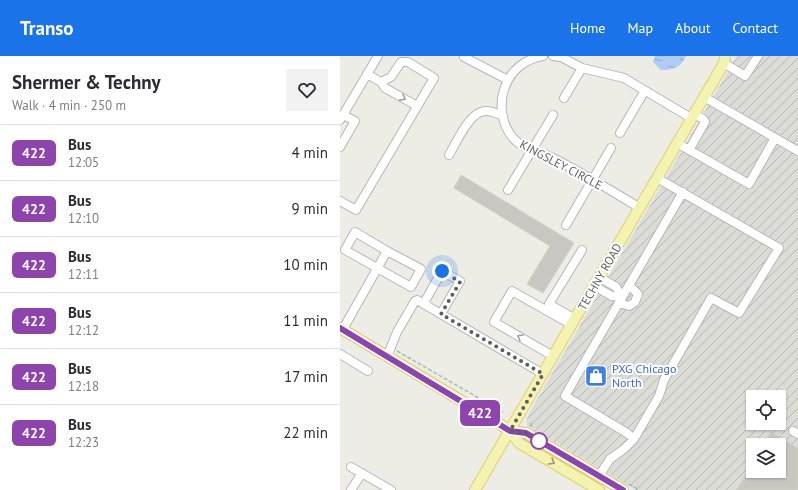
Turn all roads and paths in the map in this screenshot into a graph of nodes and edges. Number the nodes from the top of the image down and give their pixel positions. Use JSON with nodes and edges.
{"nodes":[{"id":1,"x":378,"y":56,"type":"edge"},
{"id":2,"x":543,"y":56,"type":"edge"},
{"id":3,"x":553,"y":56,"type":"edge"},
{"id":4,"x":758,"y":56,"type":"edge"},
{"id":5,"x":464,"y":57,"type":"edge"},
{"id":6,"x":727,"y":58,"type":"edge"},
{"id":7,"x":582,"y":68,"type":"junction"},
{"id":8,"x":367,"y":74,"type":"junction"},
{"id":9,"x":508,"y":80,"type":"junction"},
{"id":10,"x":381,"y":82,"type":"junction"},
{"id":11,"x":644,"y":92,"type":"junction"},
{"id":12,"x":704,"y":97,"type":"junction"},
{"id":13,"x":564,"y":98,"type":"dead end"},
{"id":14,"x":417,"y":106,"type":"junction"},
{"id":15,"x":553,"y":115,"type":"dead end"},
{"id":16,"x":502,"y":116,"type":"junction"},
{"id":17,"x":693,"y":116,"type":"junction"},
{"id":18,"x":342,"y":118,"type":"edge"},
{"id":19,"x":620,"y":132,"type":"dead end"},
{"id":20,"x":776,"y":138,"type":"junction"},
{"id":21,"x":677,"y":143,"type":"junction"},
{"id":22,"x":340,"y":148,"type":"edge"},
{"id":23,"x":611,"y":148,"type":"dead end"},
{"id":24,"x":532,"y":150,"type":"junction"},
{"id":25,"x":689,"y":150,"type":"junction"},
{"id":26,"x":798,"y":151,"type":"edge"},
{"id":27,"x":449,"y":155,"type":"dead end"},
{"id":28,"x":657,"y":178,"type":"junction"},
{"id":29,"x":593,"y":180,"type":"junction"},
{"id":30,"x":508,"y":190,"type":"dead end"},
{"id":31,"x":683,"y":192,"type":"junction"},
{"id":32,"x":340,"y":201,"type":"edge"},
{"id":33,"x":640,"y":208,"type":"junction"},
{"id":34,"x":566,"y":225,"type":"dead end"},
{"id":35,"x":387,"y":250,"type":"junction"},
{"id":36,"x":582,"y":250,"type":"dead end"},
{"id":37,"x":377,"y":268,"type":"junction"},
{"id":38,"x":597,"y":282,"type":"junction"},
{"id":39,"x":629,"y":285,"type":"junction"},
{"id":40,"x":620,"y":300,"type":"junction"},
{"id":41,"x":424,"y":303,"type":"junction"},
{"id":42,"x":441,"y":314,"type":"junction"},
{"id":43,"x":573,"y":322,"type":"junction"},
{"id":44,"x":341,"y":329,"type":"edge"},
{"id":45,"x":389,"y":352,"type":"junction"},
{"id":46,"x":340,"y":354,"type":"edge"},
{"id":47,"x":554,"y":356,"type":"junction"},
{"id":48,"x":368,"y":371,"type":"dead end"},
{"id":49,"x":543,"y":374,"type":"junction"},
{"id":50,"x":503,"y":412,"type":"dead end"},
{"id":51,"x":510,"y":431,"type":"junction"},
{"id":52,"x":634,"y":439,"type":"junction"},
{"id":53,"x":351,"y":467,"type":"dead end"},
{"id":54,"x":362,"y":473,"type":"junction"},
{"id":55,"x":599,"y":476,"type":"junction"},
{"id":56,"x":351,"y":490,"type":"edge"},
{"id":57,"x":391,"y":490,"type":"edge"},
{"id":58,"x":475,"y":490,"type":"edge"},
{"id":59,"x":599,"y":490,"type":"edge"},
{"id":60,"x":623,"y":490,"type":"edge"}],
"edges":[{"from":1,"to":8,"type":"street"},
{"from":2,"to":9,"type":"street","name":"KINGSLEY CIRCLE"},
{"from":3,"to":7,"type":"street"},
{"from":4,"to":6,"type":"street"},
{"from":5,"to":9,"type":"street"},
{"from":6,"to":12,"type":"main road","name":"TECHNY ROAD"},
{"from":7,"to":11,"type":"street"},
{"from":7,"to":13,"type":"street"},
{"from":8,"to":10,"type":"street"},
{"from":8,"to":18,"type":"street"},
{"from":9,"to":16,"type":"street","name":"KINGSLEY CIRCLE"},
{"from":10,"to":14,"type":"street","one_way":true},
{"from":10,"to":14,"type":"street"},
{"from":11,"to":17,"type":"street"},
{"from":11,"to":19,"type":"street"},
{"from":12,"to":17,"type":"main road","name":"TECHNY ROAD"},
{"from":12,"to":20,"type":"street"},
{"from":14,"to":32,"type":"street"},
{"from":15,"to":24,"type":"street"},
{"from":16,"to":24,"type":"street","name":"KINGSLEY CIRCLE"},
{"from":16,"to":27,"type":"street"},
{"from":17,"to":21,"type":"main road","name":"TECHNY ROAD"},
{"from":17,"to":25,"type":"street"},
{"from":18,"to":22,"type":"street"},
{"from":20,"to":25,"type":"street"},
{"from":20,"to":26,"type":"street"},
{"from":21,"to":25,"type":"street"},
{"from":21,"to":28,"type":"main road","name":"TECHNY ROAD"},
{"from":23,"to":29,"type":"street"},
{"from":24,"to":29,"type":"street","name":"KINGSLEY CIRCLE"},
{"from":24,"to":30,"type":"street"},
{"from":28,"to":31,"type":"street"},
{"from":28,"to":33,"type":"main road","name":"TECHNY ROAD"},
{"from":29,"to":33,"type":"street","name":"KINGSLEY CIRCLE"},
{"from":29,"to":34,"type":"street"},
{"from":31,"to":39,"type":"street"},
{"from":31,"to":52,"type":"street"},
{"from":33,"to":38,"type":"main road","name":"TECHNY ROAD"},
{"from":35,"to":37,"type":"street"},
{"from":35,"to":37,"type":"street"},
{"from":35,"to":37,"type":"street"},
{"from":36,"to":43,"type":"street"},
{"from":37,"to":44,"type":"street"},
{"from":38,"to":40,"type":"street"},
{"from":38,"to":43,"type":"main road","name":"TECHNY ROAD"},
{"from":39,"to":40,"type":"street"},
{"from":39,"to":40,"type":"street"},
{"from":40,"to":52,"type":"street"},
{"from":41,"to":42,"type":"street"},
{"from":41,"to":42,"type":"street"},
{"from":41,"to":45,"type":"street"},
{"from":42,"to":49,"type":"street"},
{"from":43,"to":47,"type":"main road","name":"TECHNY ROAD"},
{"from":47,"to":43,"type":"street","one_way":true},
{"from":44,"to":45,"type":"main road"},
{"from":45,"to":50,"type":"path"},
{"from":45,"to":51,"type":"main road"},
{"from":46,"to":48,"type":"street"},
{"from":47,"to":49,"type":"main road","name":"TECHNY ROAD"},
{"from":49,"to":51,"type":"main road","name":"TECHNY ROAD"},
{"from":51,"to":55,"type":"main road"},
{"from":51,"to":58,"type":"main road","name":"TECHNY ROAD"},
{"from":51,"to":59,"type":"main road","one_way":true},
{"from":52,"to":55,"type":"street"},
{"from":53,"to":54,"type":"street"},
{"from":54,"to":56,"type":"street"},
{"from":54,"to":57,"type":"street"},
{"from":55,"to":60,"type":"main road"}]}
